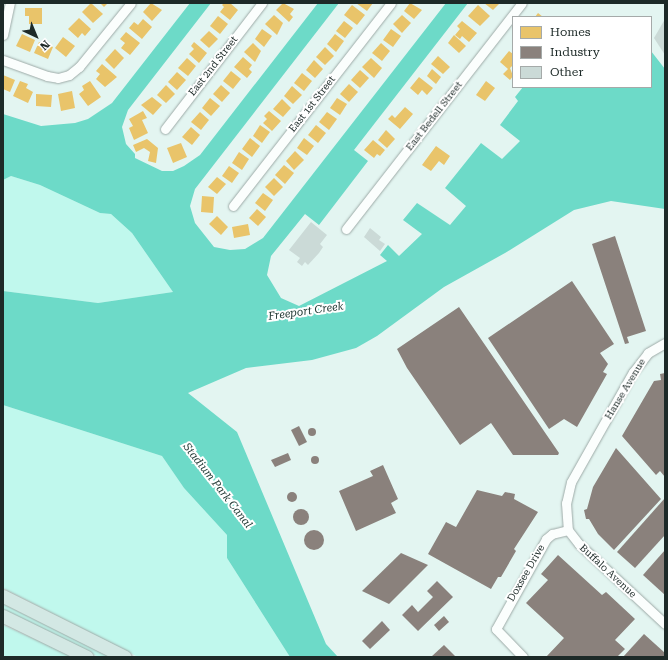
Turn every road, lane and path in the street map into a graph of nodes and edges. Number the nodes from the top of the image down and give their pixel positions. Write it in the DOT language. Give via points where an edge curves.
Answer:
graph roads {
  1 [pos="10,3"];
  2 [pos="131,3"];
  3 [pos="262,3"];
  4 [pos="391,3"];
  5 [pos="522,3"];
  6 [pos="3,35"];
  7 [pos="3,60"];
  8 [pos="164,128"];
  9 [pos="233,206"];
  10 [pos="346,229"];
  11 [pos="665,343"];
  12 [pos="568,530"];
  13 [pos="3,596"];
  14 [pos="3,616"];
  15 [pos="665,624"];
  16 [pos="87,657"];
  17 [pos="125,657"];
  18 [pos="523,657"];
  1 -- 6 [label="street"];
  2 -- 7 [label="street" via="80,67 69,75 58,78 47,76"];
  3 -- 8 [label="street, East 2nd Street"];
  4 -- 9 [label="street, East 1st Street"];
  5 -- 10 [label="street, East Bedell Street"];
  11 -- 12 [label="street, Hanse Avenue" via="642,359 571,482 566,503"];
  12 -- 15 [label="street, Buffalo Avenue" via="586,552"];
  12 -- 18 [label="street, Doxsee Drive" via="552,534 546,539 496,630"];
  13 -- 17 [label="highway"];
  14 -- 16 [label="highway"];
}
